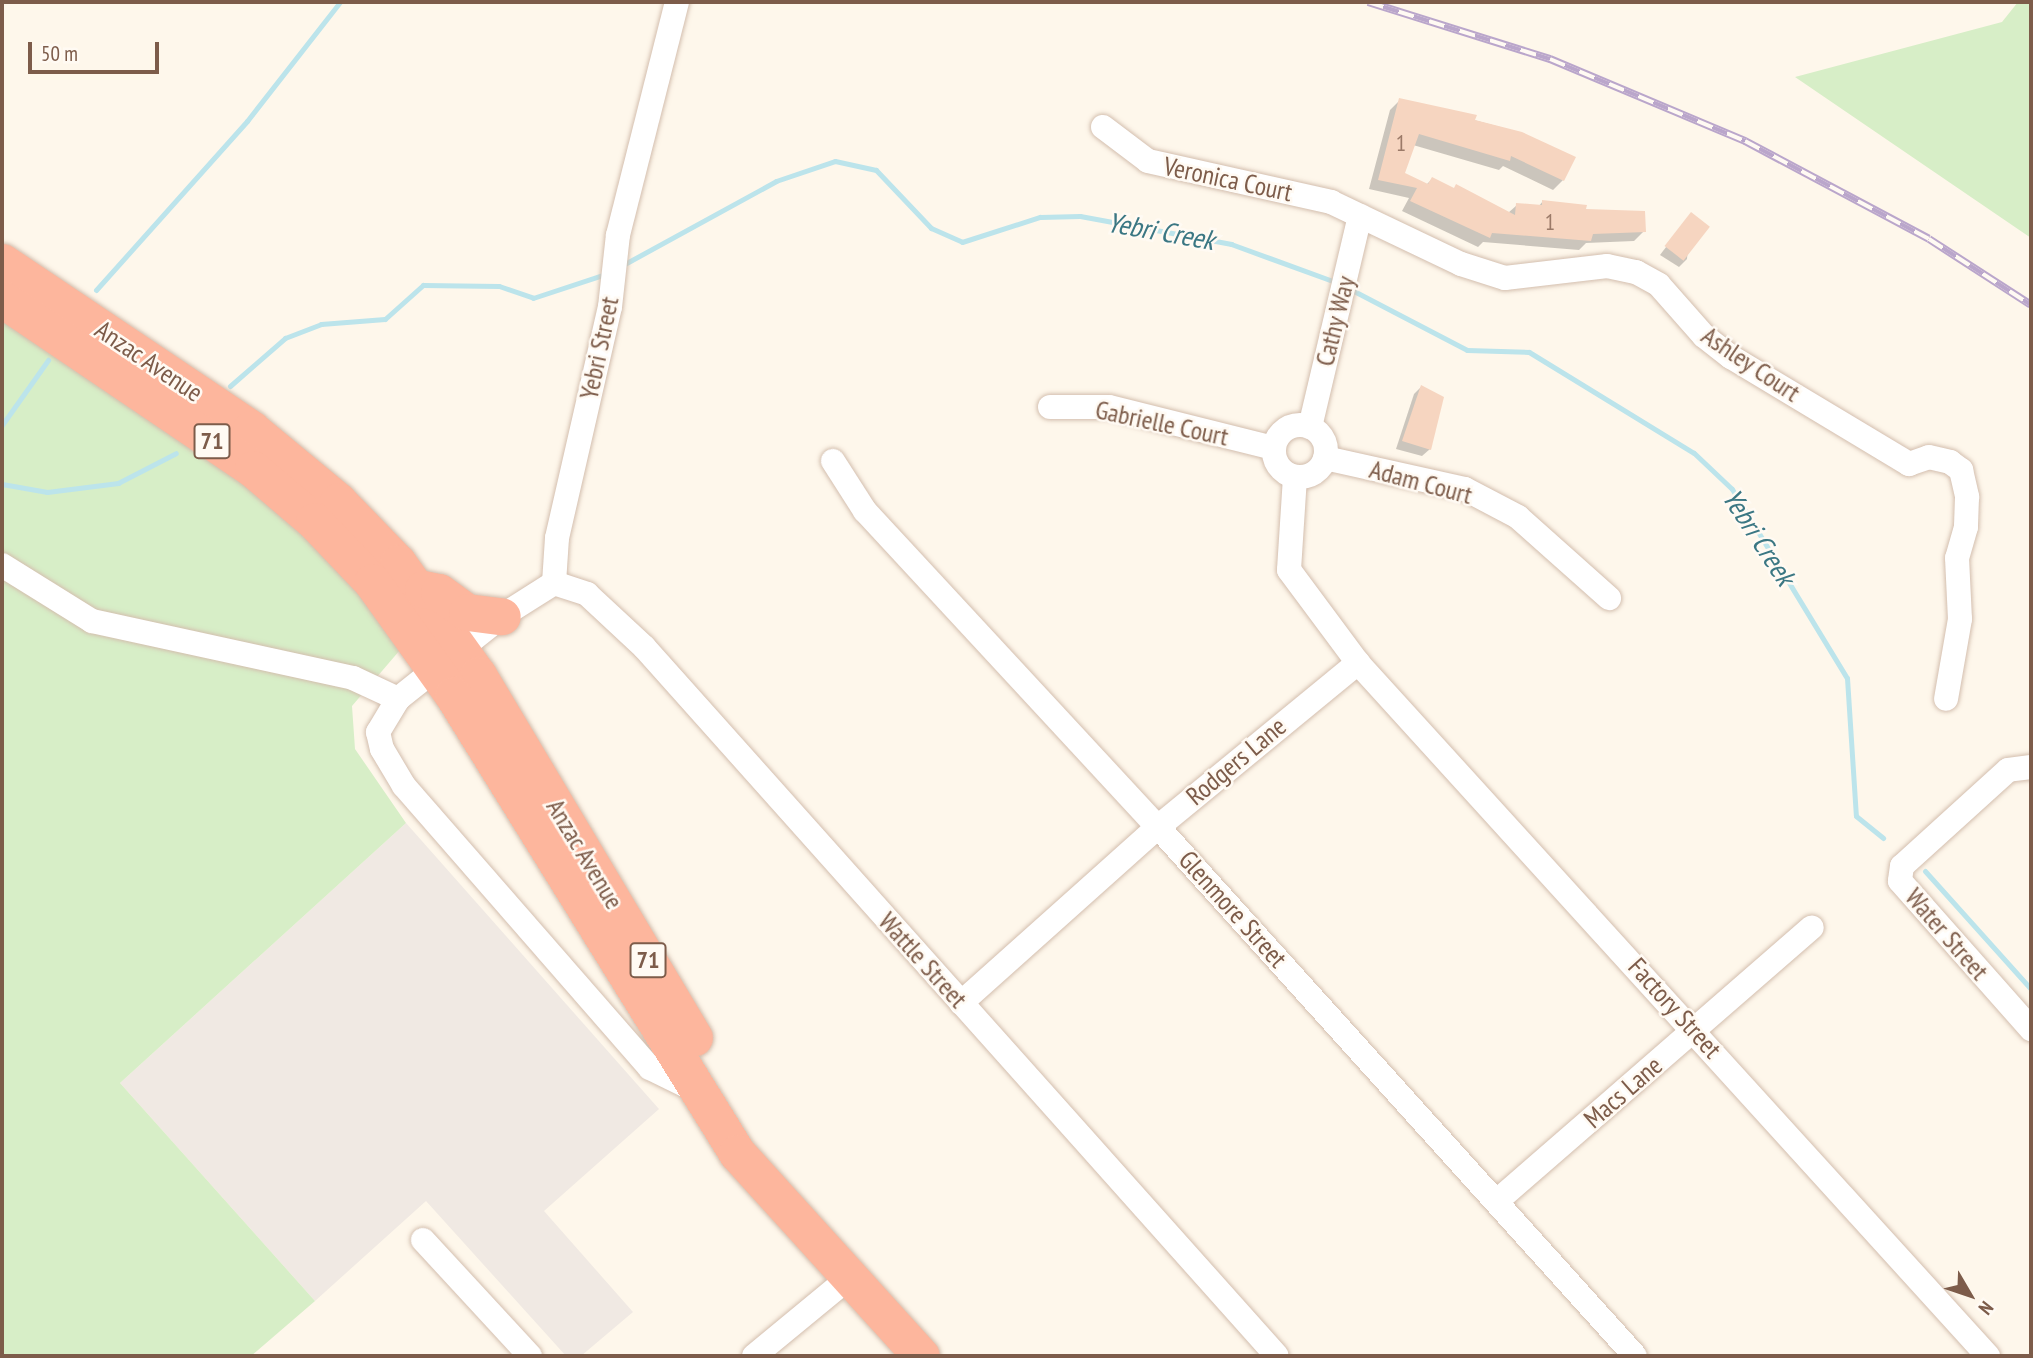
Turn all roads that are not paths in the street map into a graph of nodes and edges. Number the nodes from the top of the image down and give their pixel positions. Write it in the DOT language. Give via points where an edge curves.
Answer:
graph roads {
  1 [pos="677,2"];
  2 [pos="1103,127"];
  3 [pos="1360,216"];
  4 [pos="2,262"];
  5 [pos="2,299"];
  6 [pos="1050,407"];
  7 [pos="1310,427"];
  8 [pos="1274,448"];
  9 [pos="1325,458"];
  10 [pos="833,461"];
  11 [pos="1295,477"];
  12 [pos="2,565"];
  13 [pos="554,583"];
  14 [pos="418,589"];
  15 [pos="1609,598"];
  16 [pos="502,616"];
  17 [pos="448,659"];
  18 [pos="1357,663"];
  19 [pos="398,699"];
  20 [pos="1946,699"];
  21 [pos="2031,767"];
  22 [pos="1158,827"];
  23 [pos="1812,927"];
  24 [pos="961,1003"];
  25 [pos="2031,1029"];
  26 [pos="1695,1030"];
  27 [pos="699,1091"];
  28 [pos="1497,1201"];
  29 [pos="788,1205"];
  30 [pos="423,1240"];
  31 [pos="850,1277"];
  32 [pos="530,1356"];
  33 [pos="754,1356"];
  34 [pos="921,1356"];
  35 [pos="1277,1356"];
  36 [pos="1635,1356"];
  37 [pos="1988,1356"];
  1 -- 13 [label="street, Yebri Street" via="618,235 610,307 558,538"];
  2 -- 3 [label="street, Veronica Court" via="1148,162 1331,202"];
  3 -- 7 [label="street, Cathy Way"];
  3 -- 20 [label="street, Ashley Court" via="1461,264 1505,278 1607,266 1636,272 1659,285 1704,336 1731,357 1909,464 1928,457 1951,462 1961,470 1967,497 1966,527 1957,558 1960,619"];
  4 -- 14 [label="highway, Anzac Avenue / 71" via="299,466 366,528"];
  5 -- 17 [label="highway, Anzac Avenue / 71" via="285,495"];
  6 -- 8 [label="street, Gabrielle Court" via="1109,407"];
  7 -- 8 [label="street" via="1287,429"];
  7 -- 9 [label="street" via="1325,443"];
  8 -- 11 [label="street" via="1281,470"];
  9 -- 11 [label="street" via="1317,471"];
  9 -- 15 [label="street, Adam Court" via="1465,489 1518,517"];
  10 -- 22 [label="street, Glenmore Street" via="865,511"];
  11 -- 18 [label="street" via="1289,570"];
  12 -- 19 [label="street" via="92,621 353,678"];
  13 -- 16 [label="street"];
  13 -- 24 [label="street, Wattle Street" via="587,594 644,647"];
  14 -- 16 [label="highway" via="439,592 467,612"];
  14 -- 17 [label="highway, Anzac Avenue / 71"];
  16 -- 17 [label="street"];
  17 -- 19 [label="street"];
  17 -- 27 [label="highway, Anzac Avenue / 71"];
  17 -- 29 [label="highway, Anzac Avenue / 71" via="772,1166"];
  18 -- 22 [label="street, Rodgers Lane"];
  18 -- 26 [label="street, Factory Street"];
  19 -- 27 [label="street" via="378,732 391,768 570,965 650,1068"];
  21 -- 25 [label="street, Water Street" via="2008,770 1902,866 1900,881"];
  22 -- 24 [label="street, Rodgers Lane"];
  22 -- 28 [label="street, Glenmore Street"];
  23 -- 26 [label="street, Macs Lane"];
  24 -- 35 [label="street, Wattle Street"];
  26 -- 28 [label="street, Macs Lane"];
  26 -- 37 [label="street, Factory Street"];
  27 -- 29 [label="highway, Anzac Avenue / 71" via="755,1178"];
  28 -- 36 [label="street, Glenmore Street"];
  29 -- 31 [label="highway, Anzac Avenue / 71"];
  30 -- 32 [label="street"];
  31 -- 33 [label="street"];
  31 -- 34 [label="highway, Anzac Avenue / 71"];
}
